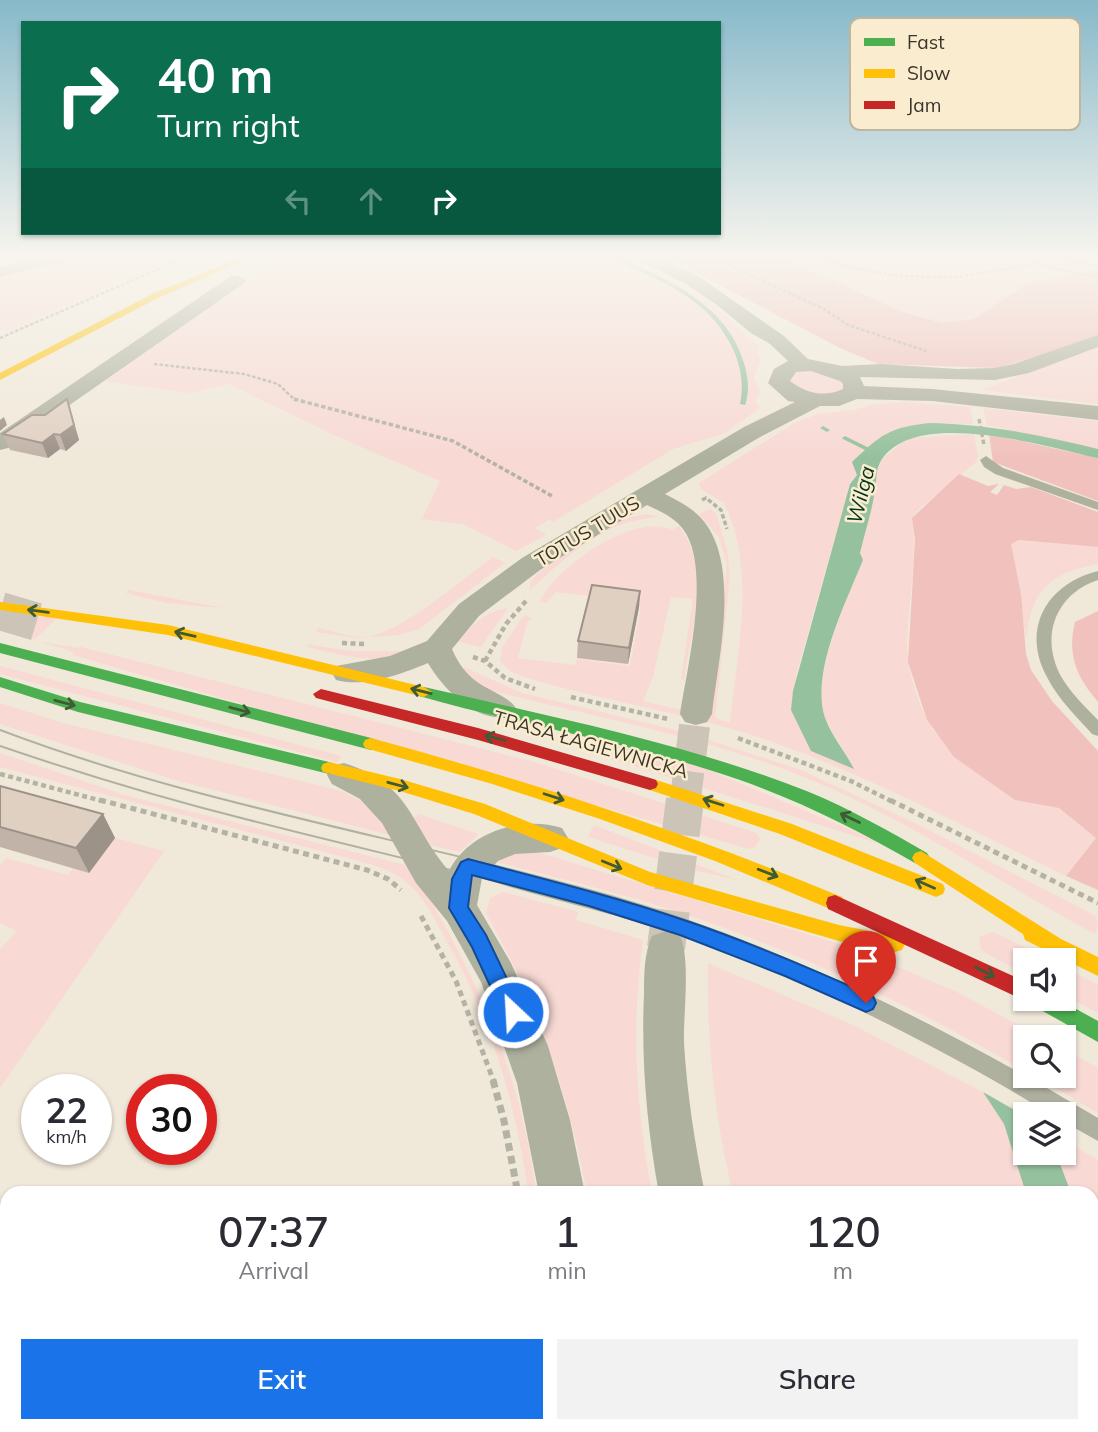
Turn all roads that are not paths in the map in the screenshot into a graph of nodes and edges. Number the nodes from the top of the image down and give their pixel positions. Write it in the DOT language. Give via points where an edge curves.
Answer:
graph roads {
  1 [pos="98,325"];
  2 [pos="172,325"];
  3 [pos="753,325"];
  4 [pos="1098,341"];
  5 [pos="792,374"];
  6 [pos="0,377"];
  7 [pos="850,382"];
  8 [pos="816,400"];
  9 [pos="1098,413"];
  10 [pos="752,432"];
  11 [pos="0,443"];
  12 [pos="986,460"];
  13 [pos="648,495"];
  14 [pos="1098,506"];
  15 [pos="1098,575"];
  16 [pos="0,606"];
  17 [pos="51,626"];
  18 [pos="91,636"];
  19 [pos="0,648"];
  20 [pos="451,652"];
  21 [pos="347,673"];
  22 [pos="0,682"];
  23 [pos="307,690"];
  24 [pos="511,713"];
  25 [pos="696,714"];
  26 [pos="1098,730"];
  27 [pos="332,768"];
  28 [pos="550,838"];
  29 [pos="468,867"];
  30 [pos="458,908"];
  31 [pos="1054,944"];
  32 [pos="666,948"];
  33 [pos="945,952"];
  34 [pos="1098,967"];
  35 [pos="1013,986"];
  36 [pos="1060,1011"];
  37 [pos="1098,1032"];
  38 [pos="1098,1129"];
  39 [pos="560,1186"];
  40 [pos="681,1186"];
  1 -- 6 [label="main road"];
  2 -- 11 [label="street"];
  3 -- 5 [label="street"];
  4 -- 7 [label="street" via="1016,371 877,369"];
  5 -- 7 [label="street" via="824,366"];
  5 -- 8 [label="street" via="796,396"];
  5 -- 10 [label="street, TOTUS TUUS"];
  7 -- 8 [label="street" via="839,399"];
  7 -- 9 [label="street"];
  8 -- 10 [label="street, TOTUS TUUS"];
  10 -- 13 [label="street, TOTUS TUUS"];
  12 -- 14 [label="lane" via="999,471"];
  13 -- 20 [label="street, TOTUS TUUS" via="508,580 457,622"];
  13 -- 25 [label="street" via="687,518 708,554 710,602"];
  15 -- 26 [label="lane" via="1074,583 1056,599 1044,640 1051,670"];
  21 -- 16 [label="main road, one-way" via="168,630"];
  17 -- 18 [label="main road"];
  19 -- 33 [label="main road, one-way" via="555,797 790,881"];
  20 -- 21 [label="street, TOTUS TUUS"];
  20 -- 24 [label="street" via="442,665 457,685"];
  24 -- 21 [label="main road, one-way"];
  22 -- 27 [label="main road, one-way" via="58,701"];
  31 -- 23 [label="main road, TRASA ŁAGIEWNICKA, one-way" via="875,862 732,808 516,743"];
  31 -- 24 [label="main road, one-way" via="917,853 794,792 682,754"];
  27 -- 28 [label="main road, one-way" via="454,801"];
  27 -- 30 [label="street" via="387,803 428,871"];
  28 -- 29 [label="street" via="502,842"];
  28 -- 33 [label="main road, one-way" via="677,888 839,933"];
  29 -- 30 [label="street" via="461,879"];
  29 -- 38 [label="lane" via="655,919 792,970 953,1046"];
  30 -- 39 [label="street" via="522,1034"];
  31 -- 34 [label="main road, TRASA ŁAGIEWNICKA"];
  32 -- 40 [label="street" via="664,1073"];
  33 -- 35 [label="main road, one-way"];
  36 -- 37 [label="main road"];
}
